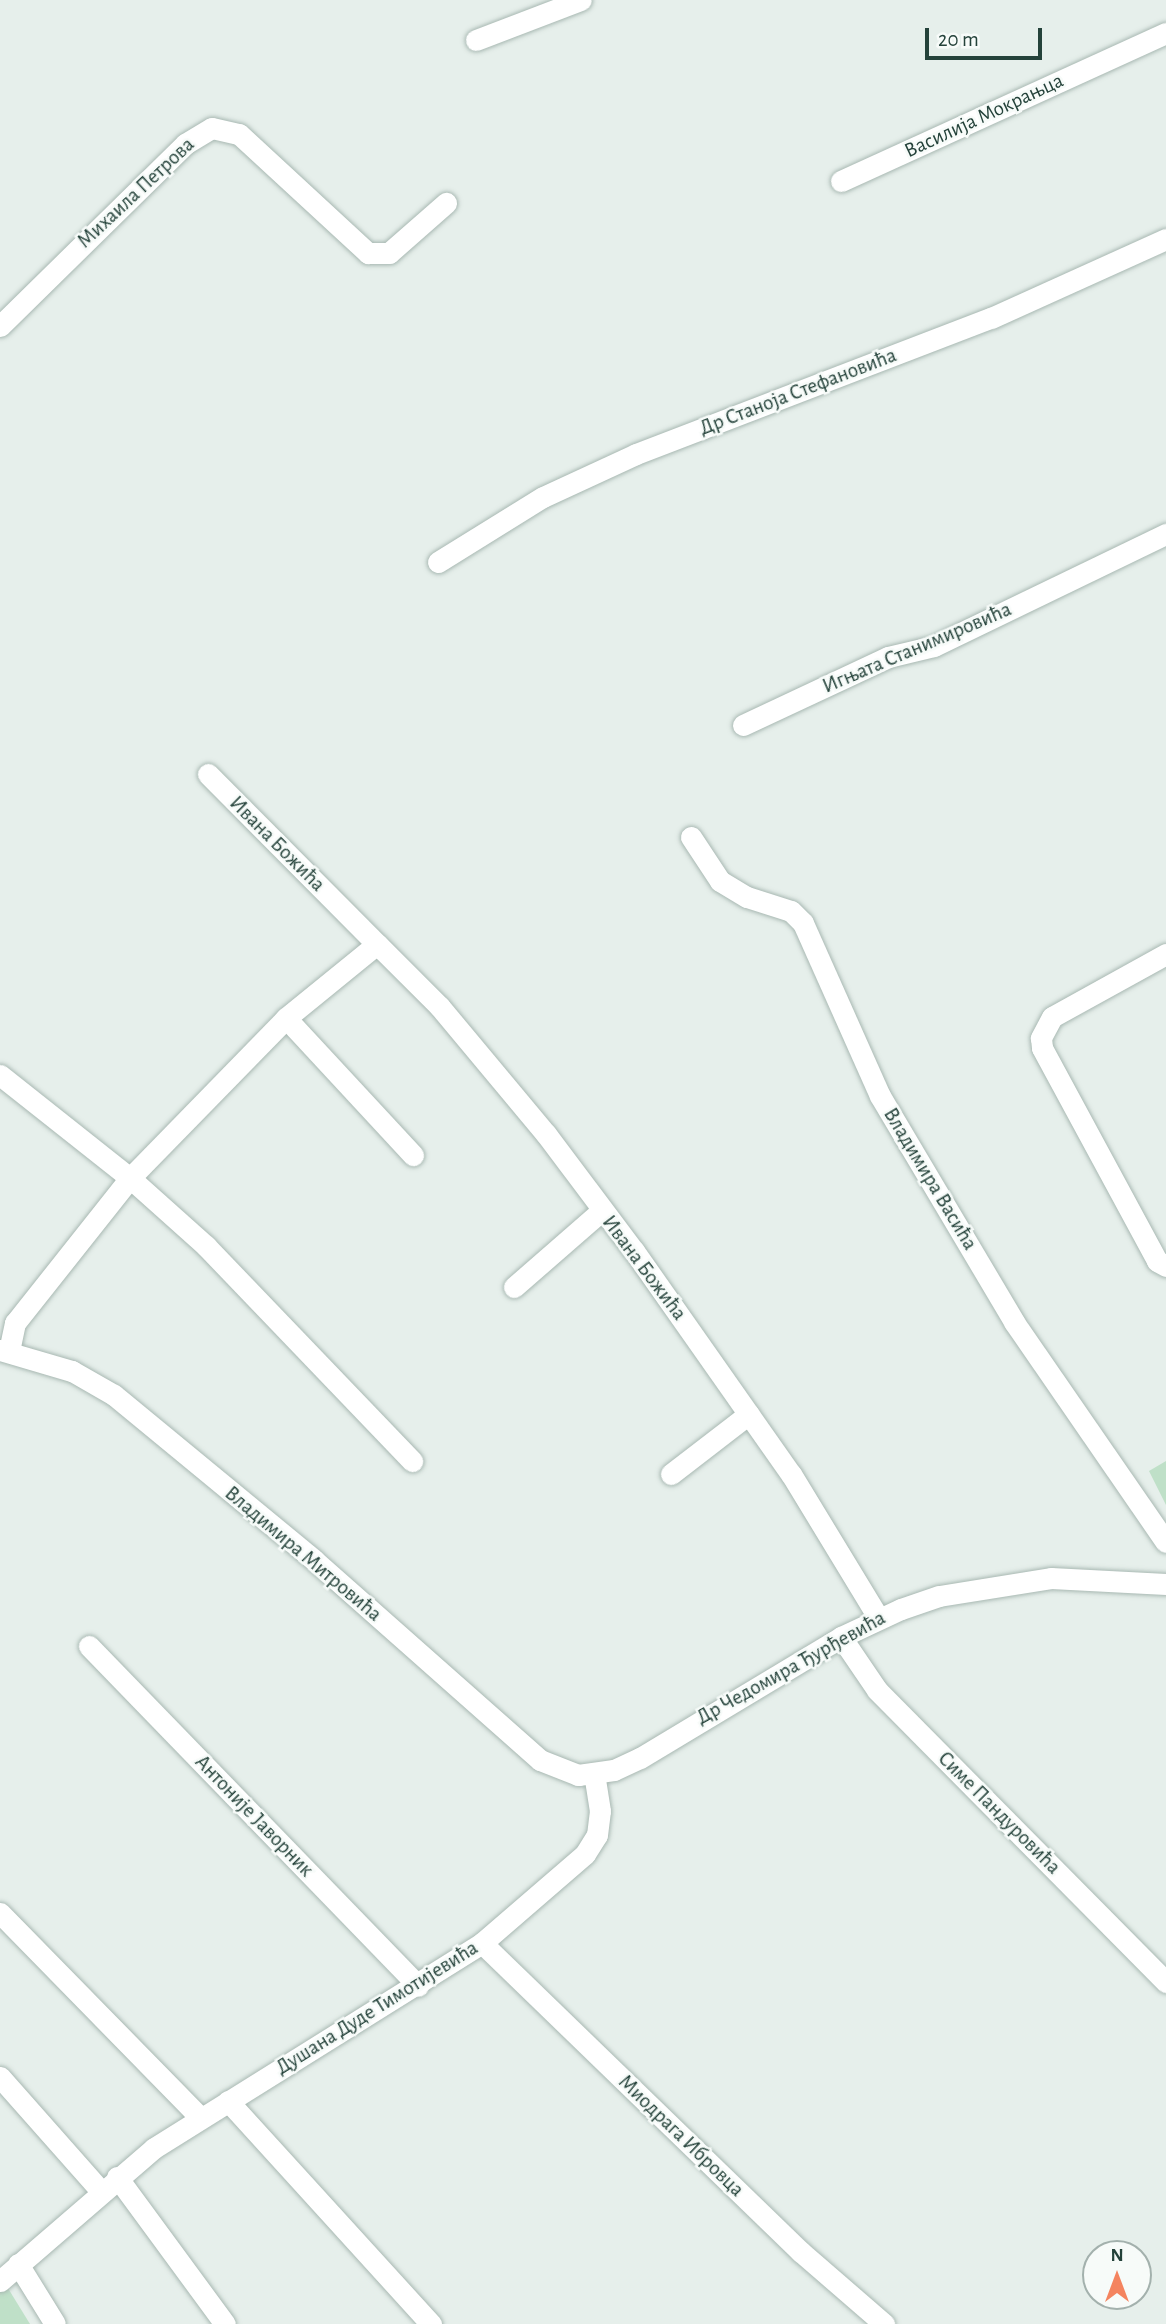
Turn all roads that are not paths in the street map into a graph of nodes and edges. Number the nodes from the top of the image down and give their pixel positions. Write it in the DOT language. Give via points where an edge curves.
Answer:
graph roads {
  1 [pos="581,0"];
  2 [pos="1166,33"];
  3 [pos="476,40"];
  4 [pos="841,181"];
  5 [pos="446,203"];
  6 [pos="1166,239"];
  7 [pos="0,326"];
  8 [pos="1166,534"];
  9 [pos="438,562"];
  10 [pos="743,725"];
  11 [pos="208,774"];
  12 [pos="691,837"];
  13 [pos="377,944"];
  14 [pos="1166,954"];
  15 [pos="286,1018"];
  16 [pos="0,1075"];
  17 [pos="413,1155"];
  18 [pos="130,1178"];
  19 [pos="601,1211"];
  20 [pos="1166,1266"];
  21 [pos="514,1287"];
  22 [pos="5,1351"];
  23 [pos="750,1414"];
  24 [pos="412,1461"];
  25 [pos="671,1474"];
  26 [pos="1166,1542"];
  27 [pos="1166,1584"];
  28 [pos="878,1617"];
  29 [pos="841,1637"];
  30 [pos="89,1646"];
  31 [pos="594,1775"];
  32 [pos="0,1913"];
  33 [pos="482,1943"];
  34 [pos="1166,1982"];
  35 [pos="418,1986"];
  36 [pos="0,2077"];
  37 [pos="228,2101"];
  38 [pos="201,2118"];
  39 [pos="109,2184"];
  40 [pos="18,2264"];
  41 [pos="0,2281"];
  42 [pos="55,2324"];
  43 [pos="225,2324"];
  44 [pos="431,2324"];
  45 [pos="884,2324"];
  1 -- 3 [label="street"];
  2 -- 4 [label="street, Василија Мокрањца"];
  5 -- 7 [label="street, Михаила Петрова" via="388,253 368,253 239,134 212,128 185,144"];
  6 -- 9 [label="street, Др Станоја Стефановића" via="978,323 636,454 544,498"];
  8 -- 10 [label="street, Игњата Станимировића" via="934,646 888,657"];
  11 -- 13 [label="street, Ивана Божића"];
  12 -- 26 [label="street, Владимира Васића" via="720,881 747,897 791,911 803,923 880,1096 1014,1322"];
  13 -- 15 [label="street"];
  13 -- 19 [label="street, Ивана Божића" via="440,1007 546,1134"];
  14 -- 20 [label="street" via="1052,1017 1043,1031 1042,1048 1157,1261"];
  15 -- 17 [label="street"];
  15 -- 18 [label="street"];
  16 -- 18 [label="street"];
  18 -- 22 [label="street" via="16,1323"];
  18 -- 24 [label="street" via="270,1310"];
  19 -- 21 [label="street"];
  19 -- 23 [label="street, Ивана Божића"];
  22 -- 31 [label="street, Владимира Митровића" via="72,1371 114,1395 314,1560 540,1760 564,1772"];
  23 -- 25 [label="street"];
  23 -- 28 [label="street, Ивана Божића" via="835,1542"];
  27 -- 28 [label="street, Др Чедомира Ђурђевића" via="1051,1578 939,1596"];
  28 -- 29 [label="street, Др Чедомира Ђурђевића"];
  29 -- 31 [label="street, Др Чедомира Ђурђевића" via="640,1758"];
  29 -- 34 [label="street, Симе Пандуровића" via="877,1690"];
  30 -- 35 [label="street, Антоније Јаворник"];
  31 -- 33 [label="street, Душана Дуде Тимотијевића" via="600,1811 597,1835 585,1854"];
  32 -- 38 [label="street"];
  33 -- 35 [label="street, Душана Дуде Тимотијевића"];
  33 -- 45 [label="street, Миодрага Ибровца" via="800,2252"];
  35 -- 37 [label="street, Душана Дуде Тимотијевића"];
  36 -- 39 [label="street"];
  37 -- 38 [label="street, Душана Дуде Тимотијевића"];
  37 -- 44 [label="street"];
  38 -- 39 [label="street, Душана Дуде Тимотијевића"];
  39 -- 40 [label="street, Душана Дуде Тимотијевића"];
  39 -- 43 [label="street"];
  40 -- 41 [label="street, Душана Дуде Тимотијевића"];
  40 -- 42 [label="street"];
}
